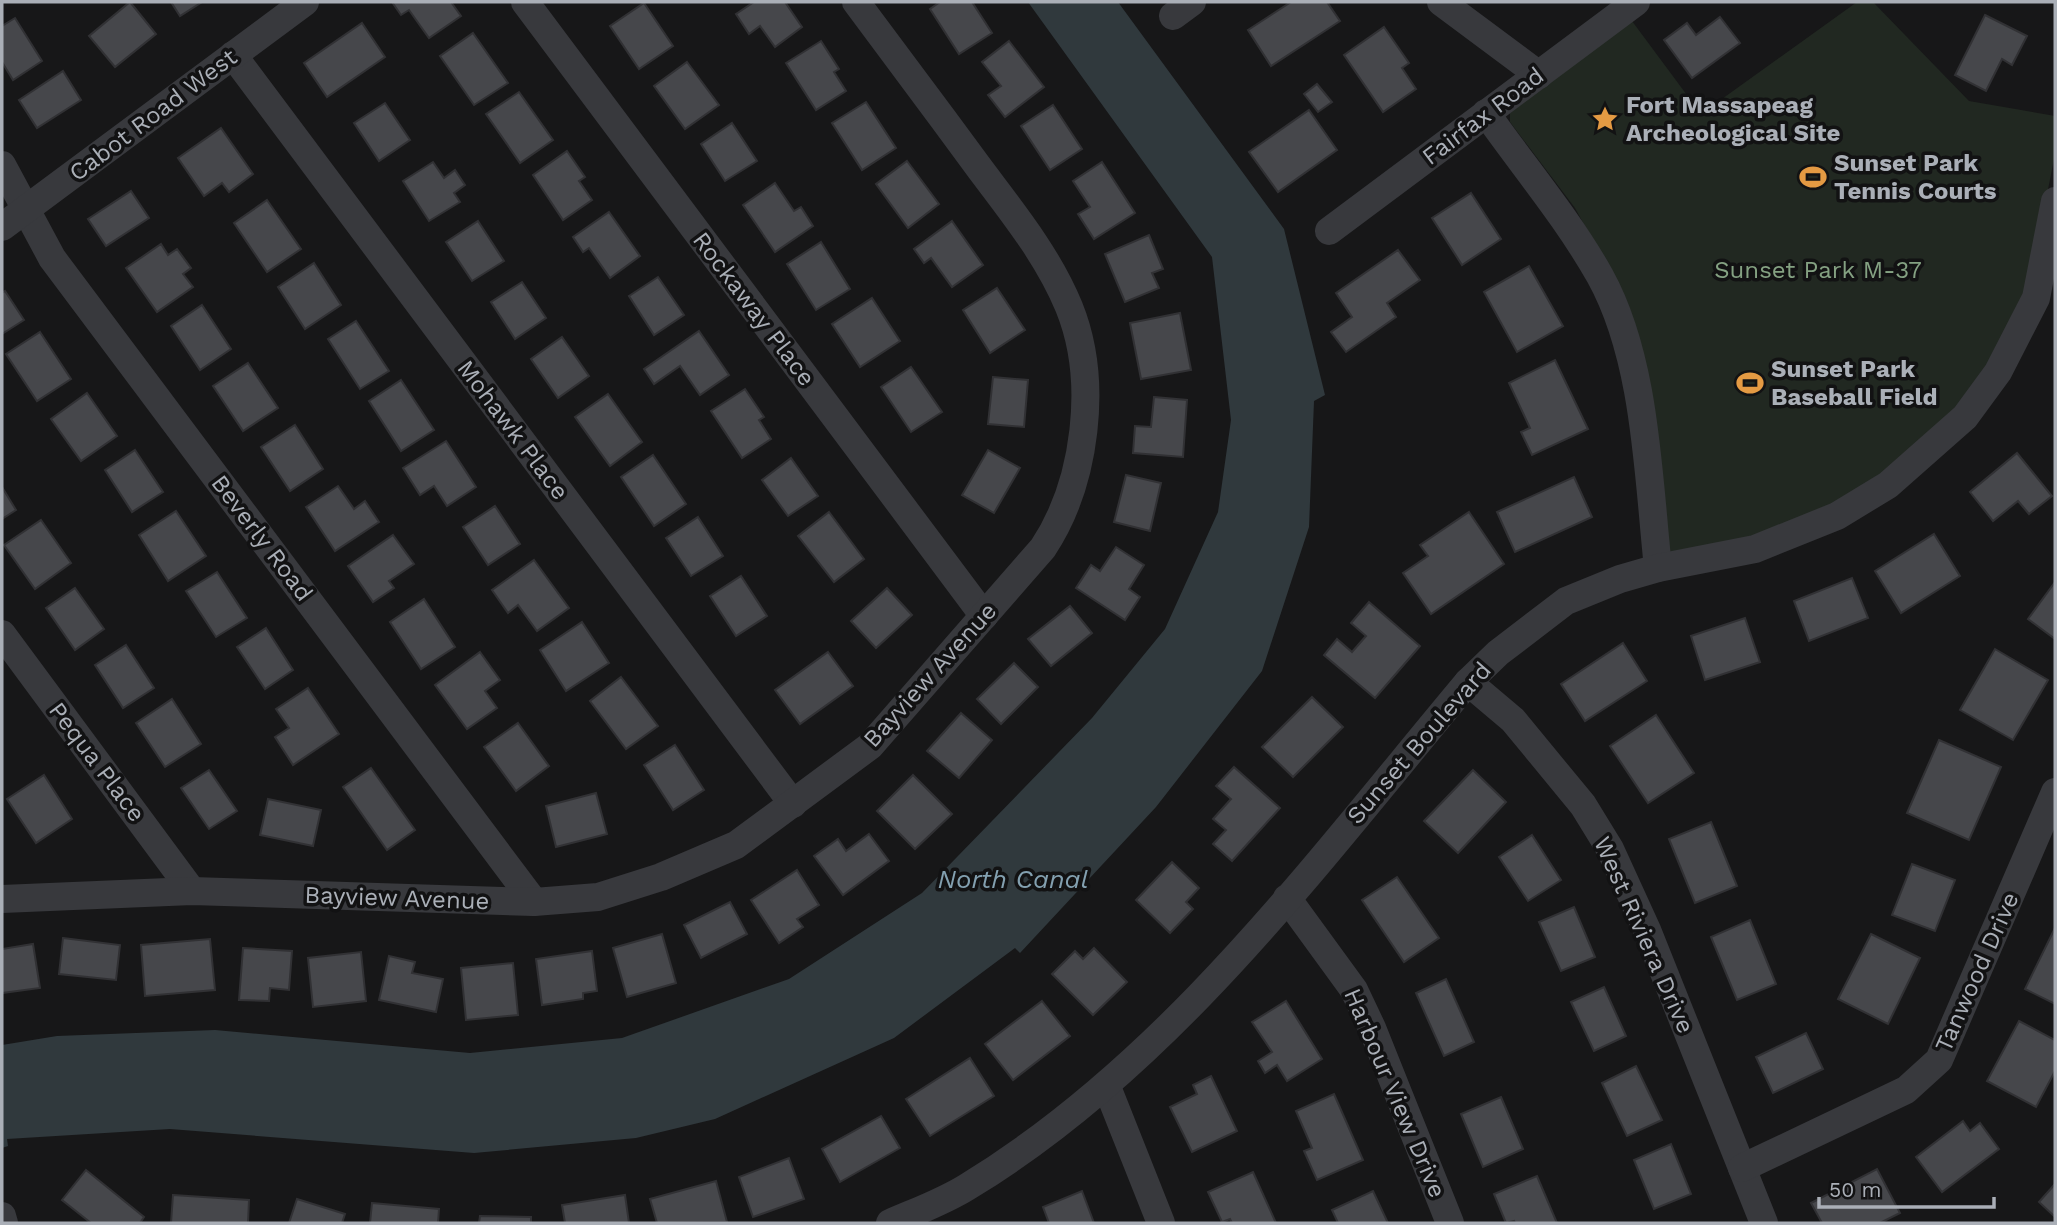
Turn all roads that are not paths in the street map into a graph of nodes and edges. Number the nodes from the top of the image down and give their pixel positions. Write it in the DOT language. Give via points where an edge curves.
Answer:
graph roads {
  1 [pos="304,2"];
  2 [pos="525,2"];
  3 [pos="856,2"];
  4 [pos="1441,2"];
  5 [pos="1636,2"];
  6 [pos="233,55"];
  7 [pos="1539,75"];
  8 [pos="1486,113"];
  9 [pos="2,165"];
  10 [pos="2055,201"];
  11 [pos="25,209"];
  12 [pos="2,228"];
  13 [pos="1329,231"];
  14 [pos="2045,299"];
  15 [pos="1658,568"];
  16 [pos="984,616"];
  17 [pos="2,634"];
  18 [pos="1468,682"];
  19 [pos="2055,792"];
  20 [pos="793,804"];
  21 [pos="192,891"];
  22 [pos="1287,898"];
  23 [pos="2,899"];
  24 [pos="534,902"];
  25 [pos="1107,1087"];
  26 [pos="1742,1168"];
  27 [pos="2,1216"];
  28 [pos="4,1223"];
  29 [pos="890,1223"];
  30 [pos="1161,1223"];
  31 [pos="1450,1223"];
  32 [pos="1764,1223"];
  1 -- 6 [label="street, Cabot Road West"];
  2 -- 16 [label="street, Rockaway Place"];
  3 -- 16 [label="street, Bayview Avenue" via="1042,252 1070,309 1082,357 1083,439 1072,488 1043,548"];
  4 -- 7 [label="street"];
  5 -- 7 [label="street, Fairfax Road"];
  6 -- 11 [label="street, Cabot Road West"];
  6 -- 20 [label="street, Mohawk Place"];
  7 -- 8 [label="street, Fairfax Road"];
  8 -- 13 [label="street, Fairfax Road"];
  8 -- 15 [label="street" via="1568,227 1600,277 1616,313 1638,384"];
  9 -- 11 [label="street, Beverly Road"];
  10 -- 14 [label="street, Sunset Boulevard"];
  11 -- 12 [label="street, Cabot Road West"];
  11 -- 24 [label="street, Beverly Road" via="60,269"];
  14 -- 15 [label="street, Sunset Boulevard" via="1965,417 1888,485 1837,516 1755,549"];
  15 -- 18 [label="street, Sunset Boulevard" via="1566,601"];
  16 -- 20 [label="street, Bayview Avenue" via="870,746"];
  17 -- 21 [label="street, Pequa Place"];
  18 -- 22 [label="street, Sunset Boulevard"];
  18 -- 26 [label="street, West Riviera Drive" via="1513,720 1583,805 1610,849"];
  19 -- 26 [label="street, Tanwood Drive" via="1939,1060 1906,1090"];
  20 -- 24 [label="street, Bayview Avenue" via="736,845 661,877 598,897"];
  21 -- 23 [label="street, Bayview Avenue"];
  21 -- 24 [label="street, Bayview Avenue"];
  22 -- 25 [label="street, Sunset Boulevard" via="1180,1018"];
  22 -- 31 [label="street, Harbour View Drive" via="1354,990"];
  25 -- 29 [label="street, Sunset Boulevard" via="1046,1135 964,1189"];
  25 -- 30 [label="street"];
  26 -- 32 [label="street, West Riviera Drive"];
  27 -- 28 [label="street"];
}
